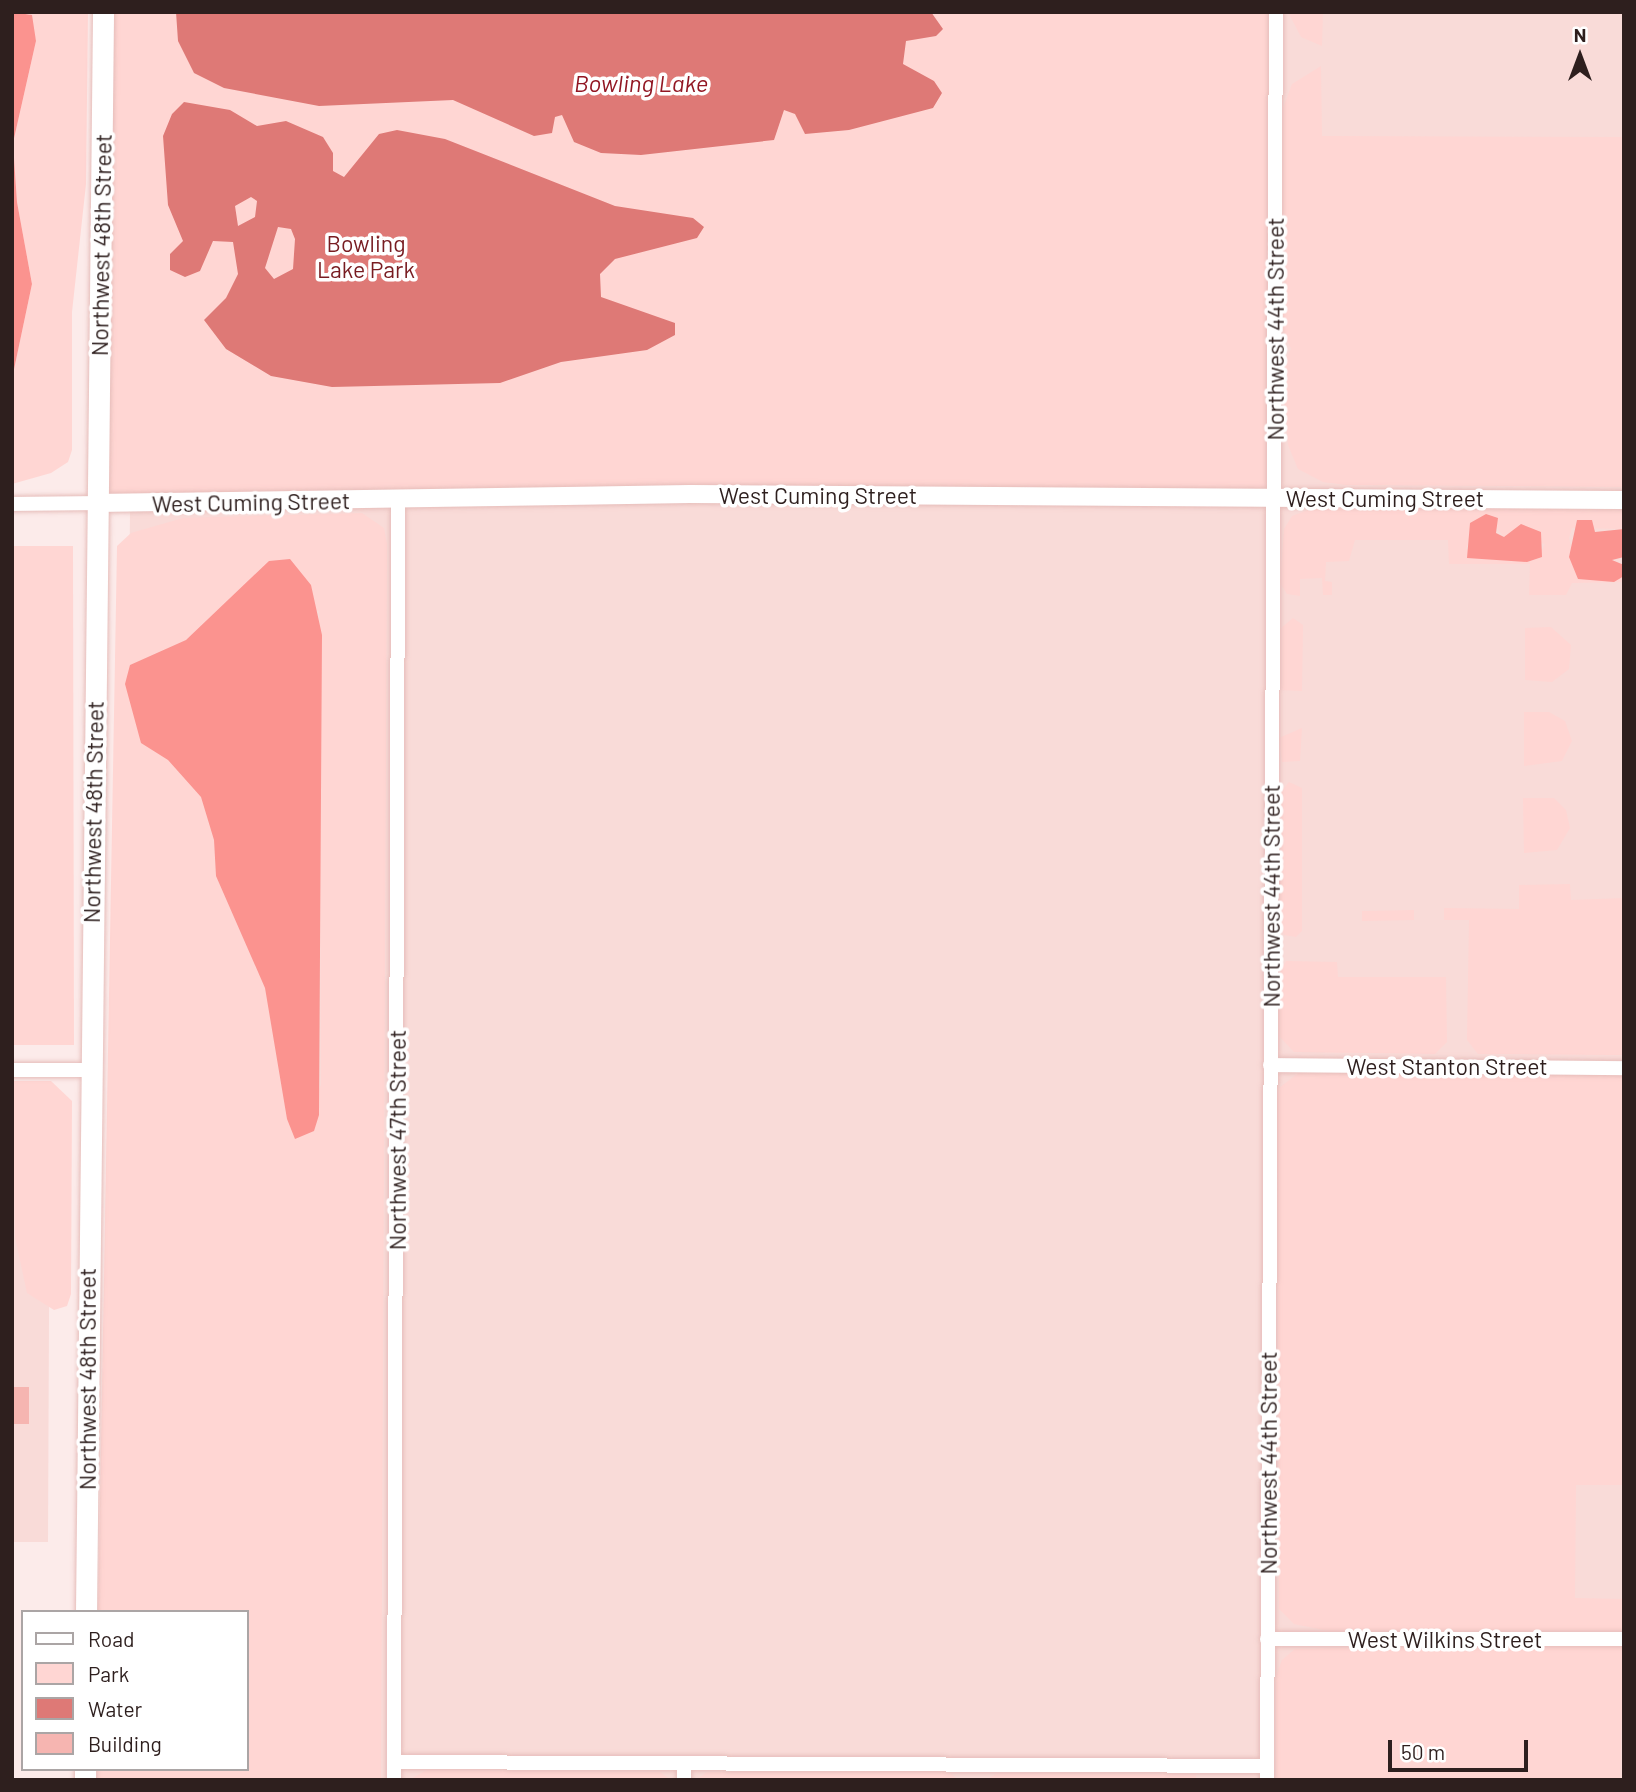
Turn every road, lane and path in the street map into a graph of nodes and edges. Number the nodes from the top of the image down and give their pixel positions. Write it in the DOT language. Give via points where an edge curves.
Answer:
graph roads {
  1 [pos="103,12"];
  2 [pos="1276,12"];
  3 [pos="1274,498"];
  4 [pos="398,500"];
  5 [pos="1624,500"];
  6 [pos="96,503"];
  7 [pos="12,504"];
  8 [pos="1269,1065"];
  9 [pos="1624,1068"];
  10 [pos="12,1070"];
  11 [pos="89,1070"];
  12 [pos="86,1610"];
  13 [pos="1267,1639"];
  14 [pos="1624,1639"];
  15 [pos="394,1762"];
  16 [pos="684,1763"];
  17 [pos="974,1765"];
  18 [pos="1267,1773"];
  19 [pos="394,1780"];
  20 [pos="684,1780"];
  21 [pos="974,1780"];
  1 -- 6 [label="main road, Northwest 48th Street"];
  2 -- 3 [label="street, Northwest 44th Street"];
  3 -- 4 [label="street, West Cuming Street" via="690,494"];
  3 -- 5 [label="street, West Cuming Street"];
  3 -- 8 [label="street, Northwest 44th Street"];
  4 -- 6 [label="street, West Cuming Street"];
  4 -- 15 [label="street, Northwest 47th Street"];
  6 -- 7 [label="street, West Cuming Street"];
  6 -- 11 [label="main road, Northwest 48th Street"];
  8 -- 9 [label="street, West Stanton Street"];
  8 -- 13 [label="street, Northwest 44th Street"];
  10 -- 11 [label="street"];
  11 -- 12 [label="main road, Northwest 48th Street"];
  13 -- 14 [label="street, West Wilkins Street"];
  13 -- 18 [label="street, Northwest 44th Street"];
  15 -- 16 [label="street"];
  15 -- 19 [label="street, Northwest 47th Street"];
  16 -- 17 [label="street"];
  16 -- 20 [label="street"];
  17 -- 18 [label="street"];
  17 -- 21 [label="street"];
}
